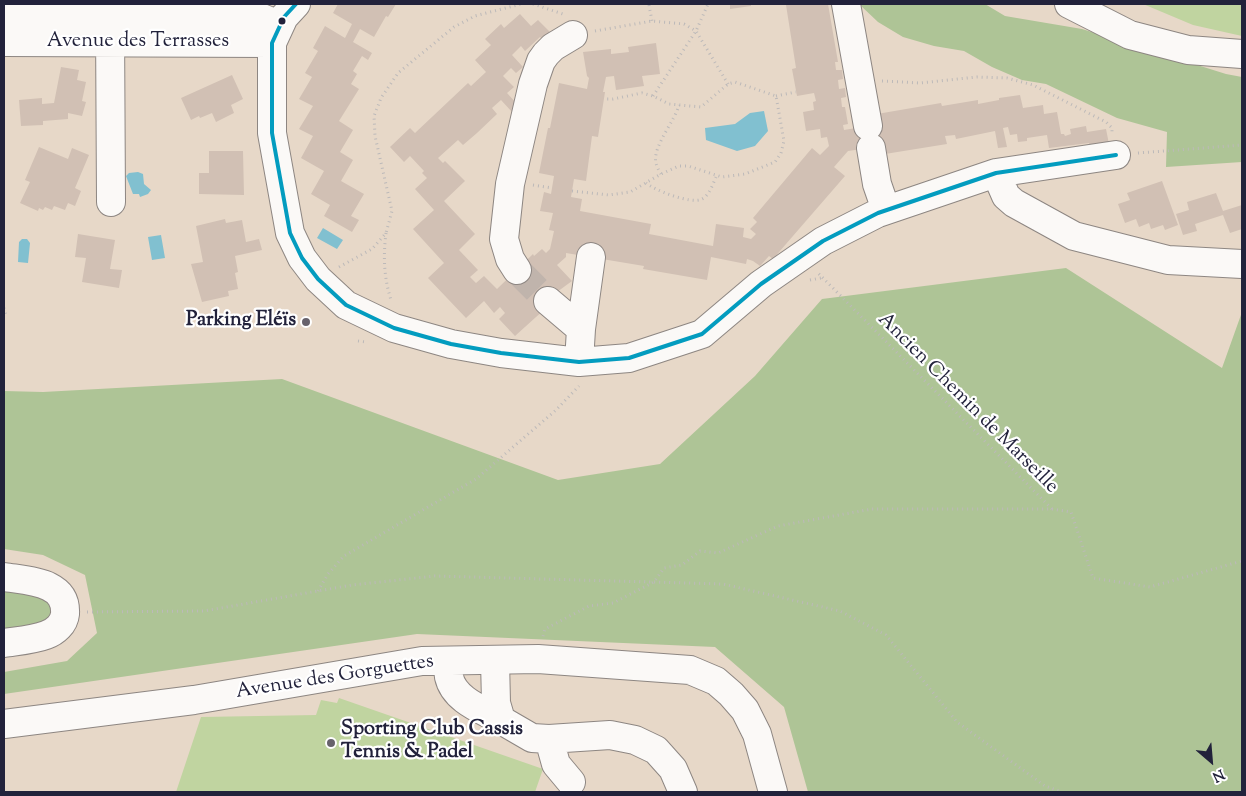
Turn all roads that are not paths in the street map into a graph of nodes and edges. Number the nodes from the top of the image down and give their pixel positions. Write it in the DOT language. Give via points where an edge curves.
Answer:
graph roads {
  1 [pos="846,4"];
  2 [pos="1069,4"];
  3 [pos="4,16"];
  4 [pos="142,21"];
  5 [pos="282,24"];
  6 [pos="109,30"];
  7 [pos="573,35"];
  8 [pos="4,42"];
  9 [pos="1242,54"];
  10 [pos="1116,155"];
  11 [pos="996,173"];
  12 [pos="111,202"];
  13 [pos="886,210"];
  14 [pos="591,257"];
  15 [pos="1242,264"];
  16 [pos="517,270"];
  17 [pos="548,301"];
  18 [pos="581,329"];
  19 [pos="579,362"];
  20 [pos="4,577"];
  21 [pos="4,643"];
  22 [pos="495,660"];
  23 [pos="449,661"];
  24 [pos="501,720"];
  25 [pos="4,724"];
  26 [pos="549,739"];
  27 [pos="571,782"];
  28 [pos="683,792"];
  29 [pos="773,792"];
  1 -- 13 [label="street" via="877,184"];
  2 -- 9 [label="street" via="1130,35 1188,50"];
  3 -- 6 [label="street"];
  4 -- 5 [label="street, Avenue des Terrasses"];
  4 -- 6 [label="street, Avenue des Terrasses"];
  5 -- 19 [label="street" via="272,133 290,233 302,258 318,279 346,305 394,328 451,344"];
  6 -- 8 [label="street, Avenue des Terrasses"];
  6 -- 12 [label="street"];
  7 -- 16 [label="street" via="546,54 533,84 510,184 504,238"];
  10 -- 11 [label="street"];
  11 -- 13 [label="street"];
  11 -- 15 [label="street" via="1006,196 1014,203 1074,236 1168,260"];
  13 -- 19 [label="street" via="823,241 761,284 702,334 629,358"];
  14 -- 18 [label="street"];
  17 -- 18 [label="street"];
  18 -- 19 [label="street"];
  20 -- 21 [label="street" via="51,586 66,604 65,618 59,627 46,635"];
  22 -- 23 [label="street, Avenue des Gorguettes"];
  22 -- 24 [label="street" via="496,703"];
  22 -- 29 [label="street, Avenue des Gorguettes" via="538,659 690,670 716,680 745,710 757,734"];
  23 -- 24 [label="street" via="449,677 461,697"];
  23 -- 25 [label="street, Avenue des Gorguettes" via="422,661 194,700"];
  24 -- 26 [label="street" via="532,738"];
  26 -- 27 [label="street" via="556,764"];
  26 -- 28 [label="street" via="610,734 635,740 656,750 673,769"];
}
